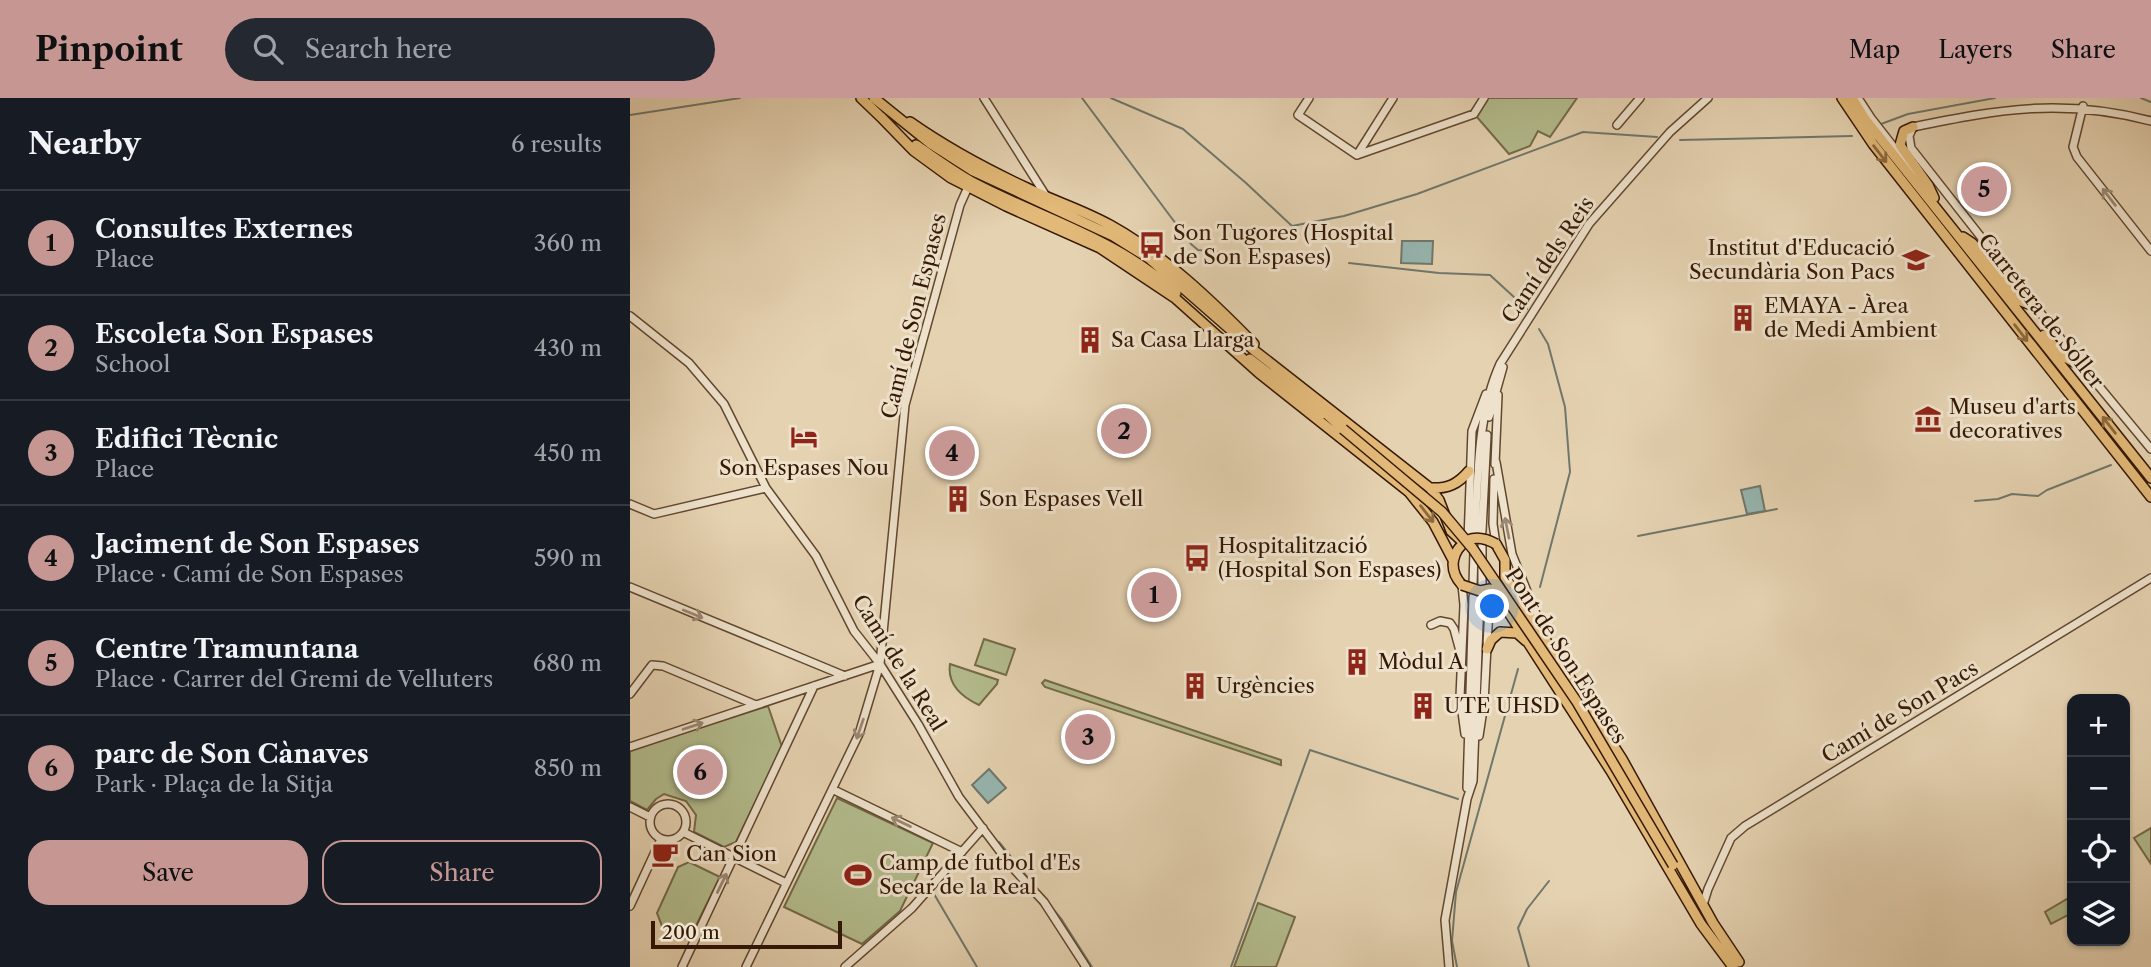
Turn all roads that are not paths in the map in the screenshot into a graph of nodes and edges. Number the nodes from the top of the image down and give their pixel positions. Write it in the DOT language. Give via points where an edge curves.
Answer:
graph roads {
  1 [pos="862,98"];
  2 [pos="875,98"];
  3 [pos="984,98"];
  4 [pos="1309,98"];
  5 [pos="1393,98"];
  6 [pos="1483,98"];
  7 [pos="1640,98"];
  8 [pos="1708,98"];
  9 [pos="1842,98"];
  10 [pos="1852,98"];
  11 [pos="1858,98"];
  12 [pos="2083,106"];
  13 [pos="881,117"];
  14 [pos="2151,121"];
  15 [pos="1617,125"];
  16 [pos="1913,127"];
  17 [pos="1357,156"];
  18 [pos="968,187"];
  19 [pos="1046,196"];
  20 [pos="1940,212"];
  21 [pos="1958,235"];
  22 [pos="2151,251"];
  23 [pos="2036,307"];
  24 [pos="2017,309"];
  25 [pos="630,316"];
  26 [pos="1507,353"];
  27 [pos="1253,355"];
  28 [pos="2083,367"];
  29 [pos="1280,370"];
  30 [pos="1499,377"];
  31 [pos="1489,387"];
  32 [pos="1321,421"];
  33 [pos="2151,449"];
  34 [pos="1496,462"];
  35 [pos="1469,471"];
  36 [pos="2151,478"];
  37 [pos="766,488"];
  38 [pos="1430,488"];
  39 [pos="2151,497"];
  40 [pos="630,504"];
  41 [pos="1472,543"];
  42 [pos="1496,544"];
  43 [pos="1453,560"];
  44 [pos="1504,572"];
  45 [pos="2151,578"];
  46 [pos="1462,585"];
  47 [pos="1484,586"];
  48 [pos="630,587"];
  49 [pos="1476,597"];
  50 [pos="1431,625"];
  51 [pos="1545,638"];
  52 [pos="1487,649"];
  53 [pos="1462,662"];
  54 [pos="880,664"];
  55 [pos="1545,664"];
  56 [pos="845,676"];
  57 [pos="814,686"];
  58 [pos="630,694"];
  59 [pos="756,705"];
  60 [pos="630,747"];
  61 [pos="1471,748"];
  62 [pos="834,790"];
  63 [pos="630,807"];
  64 [pos="650,817"];
  65 [pos="984,828"];
  66 [pos="683,832"];
  67 [pos="662,839"];
  68 [pos="962,852"];
  69 [pos="734,857"];
  70 [pos="1674,864"];
  71 [pos="786,883"];
  72 [pos="630,906"];
  73 [pos="1703,906"];
  74 [pos="1713,940"];
  75 [pos="1738,965"];
  76 [pos="682,967"];
  77 [pos="746,967"];
  78 [pos="845,967"];
  79 [pos="1086,967"];
  80 [pos="1449,967"];
  1 -- 13 [label="main road"];
  2 -- 19 [label="main road" via="975,163"];
  2 -- 27 [label="main road" via="921,137 973,171 1112,236 1150,259"];
  3 -- 19 [label="street"];
  4 -- 17 [label="street" via="1298,115"];
  5 -- 17 [label="street"];
  6 -- 17 [label="street" via="1474,114"];
  7 -- 15 [label="street"];
  8 -- 26 [label="street, Camí dels Reis" via="1670,132 1589,224"];
  9 -- 39 [label="main road, Carretera de Sóller, one-way" via="1872,144"];
  10 -- 20 [label="main road, Carretera de Sóller"];
  11 -- 20 [label="street"];
  12 -- 14 [label="street"];
  12 -- 16 [label="street" via="2018,105"];
  22 -- 12 [label="street, one-way" via="2077,157 2073,147"];
  13 -- 18 [label="main road" via="914,151"];
  13 -- 27 [label="main road" via="974,183 1110,245 1167,284"];
  16 -- 20 [label="main road" via="1904,131 1900,145 1928,185"];
  16 -- 23 [label="street" via="1911,148"];
  18 -- 32 [label="main road" via="1100,248 1151,281"];
  18 -- 54 [label="street, Camí de Son Espases" via="905,405"];
  19 -- 29 [label="main road" via="1112,225 1178,272"];
  20 -- 21 [label="main road, Carretera de Sóller"];
  21 -- 23 [label="main road" via="1972,243 2021,301"];
  21 -- 24 [label="main road, Carretera de Sóller"];
  23 -- 28 [label="street"];
  24 -- 28 [label="main road" via="2063,356"];
  36 -- 24 [label="main road, Carretera de Sóller, one-way"];
  25 -- 37 [label="street, Camí de la Real" via="689,363 724,404"];
  26 -- 30 [label="street, Camí dels Reis"];
  26 -- 31 [label="street, Camí dels Reis"];
  27 -- 29 [label="main road"];
  27 -- 32 [label="main road"];
  27 -- 70 [label="main road, Pont de Son Espases, bridge" via="1442,512 1473,549 1577,702"];
  28 -- 33 [label="street"];
  29 -- 38 [label="main road"];
  30 -- 31 [label="street, Camí dels Reis" via="1489,416 1479,531 1479,463"];
  30 -- 34 [label="street"];
  31 -- 35 [label="street" via="1472,431"];
  32 -- 43 [label="main road, one-way" via="1409,492 1433,522"];
  34 -- 42 [label="street"];
  51 -- 34 [label="street, one-way" via="1512,554"];
  35 -- 38 [label="main road" via="1450,487"];
  35 -- 41 [label="street"];
  37 -- 40 [label="street" via="654,514"];
  37 -- 54 [label="street, Camí de la Real" via="816,556 854,631"];
  38 -- 41 [label="main road" via="1451,531"];
  41 -- 42 [label="main road, bridge" via="1479,538"];
  41 -- 43 [label="main road" via="1455,553"];
  41 -- 47 [label="street"];
  42 -- 44 [label="main road" via="1505,560"];
  43 -- 46 [label="main road" via="1454,575"];
  44 -- 47 [label="main road"];
  44 -- 51 [label="main road"];
  45 -- 73 [label="street, Camí de Son Pacs" via="1745,826 1731,838"];
  46 -- 47 [label="main road, bridge" via="1480,591"];
  46 -- 53 [label="street"];
  47 -- 52 [label="street"];
  47 -- 55 [label="main road"];
  48 -- 56 [label="street, one-way"];
  49 -- 61 [label="street"];
  50 -- 53 [label="street" via="1450,623"];
  51 -- 73 [label="main road" via="1622,759"];
  52 -- 55 [label="main road" via="1500,632 1517,633"];
  52 -- 61 [label="street" via="1484,703"];
  53 -- 61 [label="street" via="1461,697"];
  54 -- 56 [label="street"];
  54 -- 62 [label="street, Camí de Son Espases, one-way" via="859,734"];
  54 -- 65 [label="street, Camí de la Real" via="959,797"];
  55 -- 74 [label="main road"];
  56 -- 57 [label="street"];
  57 -- 59 [label="street"];
  57 -- 69 [label="street"];
  58 -- 59 [label="street" via="652,665"];
  60 -- 59 [label="street, one-way"];
  61 -- 80 [label="street" via="1473,781 1445,920"];
  68 -- 62 [label="street, one-way"];
  62 -- 71 [label="street, Camí de Son Espases"];
  63 -- 64 [label="street"];
  64 -- 66 [label="street" via="663,804 675,805 686,820"];
  64 -- 67 [label="street" via="653,832"];
  65 -- 68 [label="street"];
  65 -- 79 [label="street, Camí de la Real" via="1044,902"];
  66 -- 67 [label="street"];
  66 -- 69 [label="street"];
  67 -- 72 [label="street"];
  68 -- 78 [label="street" via="912,908"];
  69 -- 71 [label="street"];
  76 -- 69 [label="street, one-way"];
  70 -- 74 [label="main road"];
  70 -- 75 [label="main road"];
  71 -- 77 [label="street, Camí de Son Espases"];
  73 -- 75 [label="main road"];
  74 -- 75 [label="main road"];
}
